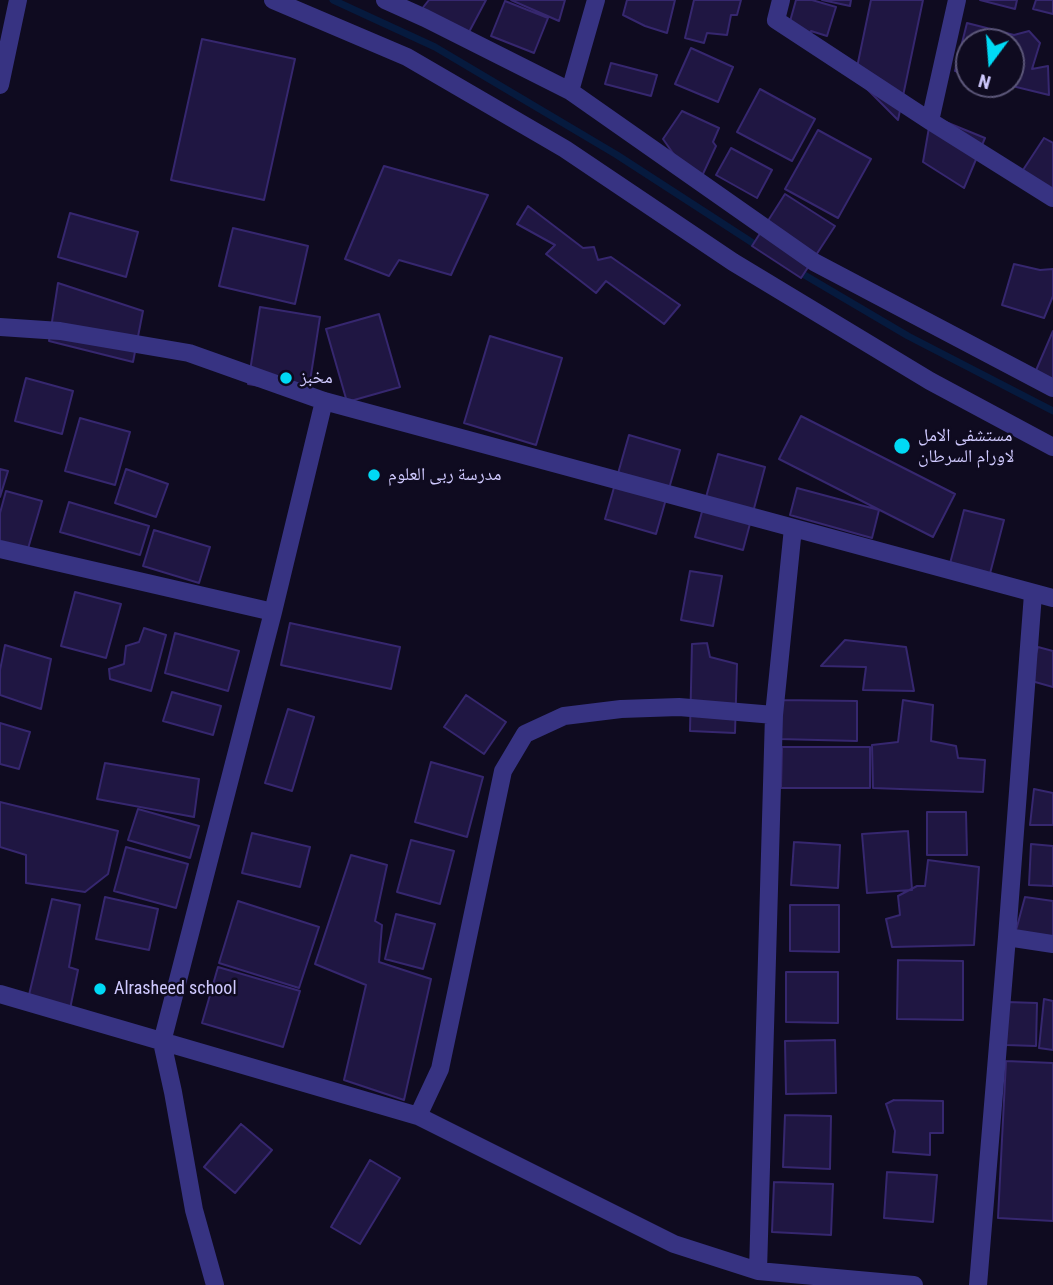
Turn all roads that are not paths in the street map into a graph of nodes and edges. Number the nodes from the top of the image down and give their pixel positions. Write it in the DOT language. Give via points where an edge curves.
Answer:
graph roads {
  1 [pos="19,0"];
  2 [pos="273,0"];
  3 [pos="385,0"];
  4 [pos="596,0"];
  5 [pos="781,0"];
  6 [pos="957,0"];
  7 [pos="0,85"];
  8 [pos="570,91"];
  9 [pos="930,121"];
  10 [pos="1053,198"];
  11 [pos="0,327"];
  12 [pos="1053,388"];
  13 [pos="324,401"];
  14 [pos="1053,447"];
  15 [pos="793,528"];
  16 [pos="0,549"];
  17 [pos="1033,594"];
  18 [pos="1053,598"];
  19 [pos="273,612"];
  20 [pos="774,715"];
  21 [pos="1007,937"];
  22 [pos="1053,944"];
  23 [pos="0,994"];
  24 [pos="162,1042"];
  25 [pos="418,1116"];
  26 [pos="758,1271"];
  27 [pos="215,1285"];
  28 [pos="914,1285"];
  29 [pos="978,1285"];
  1 -- 7 [label="street"];
  2 -- 14 [label="street" via="407,57 565,149 733,262 930,381"];
  3 -- 8 [label="street"];
  4 -- 8 [label="street"];
  5 -- 9 [label="street" via="776,20"];
  6 -- 9 [label="street"];
  8 -- 12 [label="street" via="814,262"];
  9 -- 10 [label="street"];
  11 -- 13 [label="street" via="60,331 189,353"];
  13 -- 15 [label="street"];
  13 -- 19 [label="street"];
  15 -- 17 [label="street"];
  15 -- 20 [label="street"];
  16 -- 19 [label="street"];
  17 -- 18 [label="street"];
  17 -- 21 [label="street"];
  19 -- 24 [label="street"];
  20 -- 25 [label="street" via="679,707 621,709 564,716 525,734 503,771 440,1069"];
  20 -- 26 [label="street"];
  21 -- 22 [label="street"];
  21 -- 29 [label="street"];
  23 -- 24 [label="street"];
  24 -- 25 [label="street"];
  24 -- 27 [label="street" via="194,1210"];
  25 -- 26 [label="street" via="674,1244"];
  26 -- 28 [label="street"];
}
